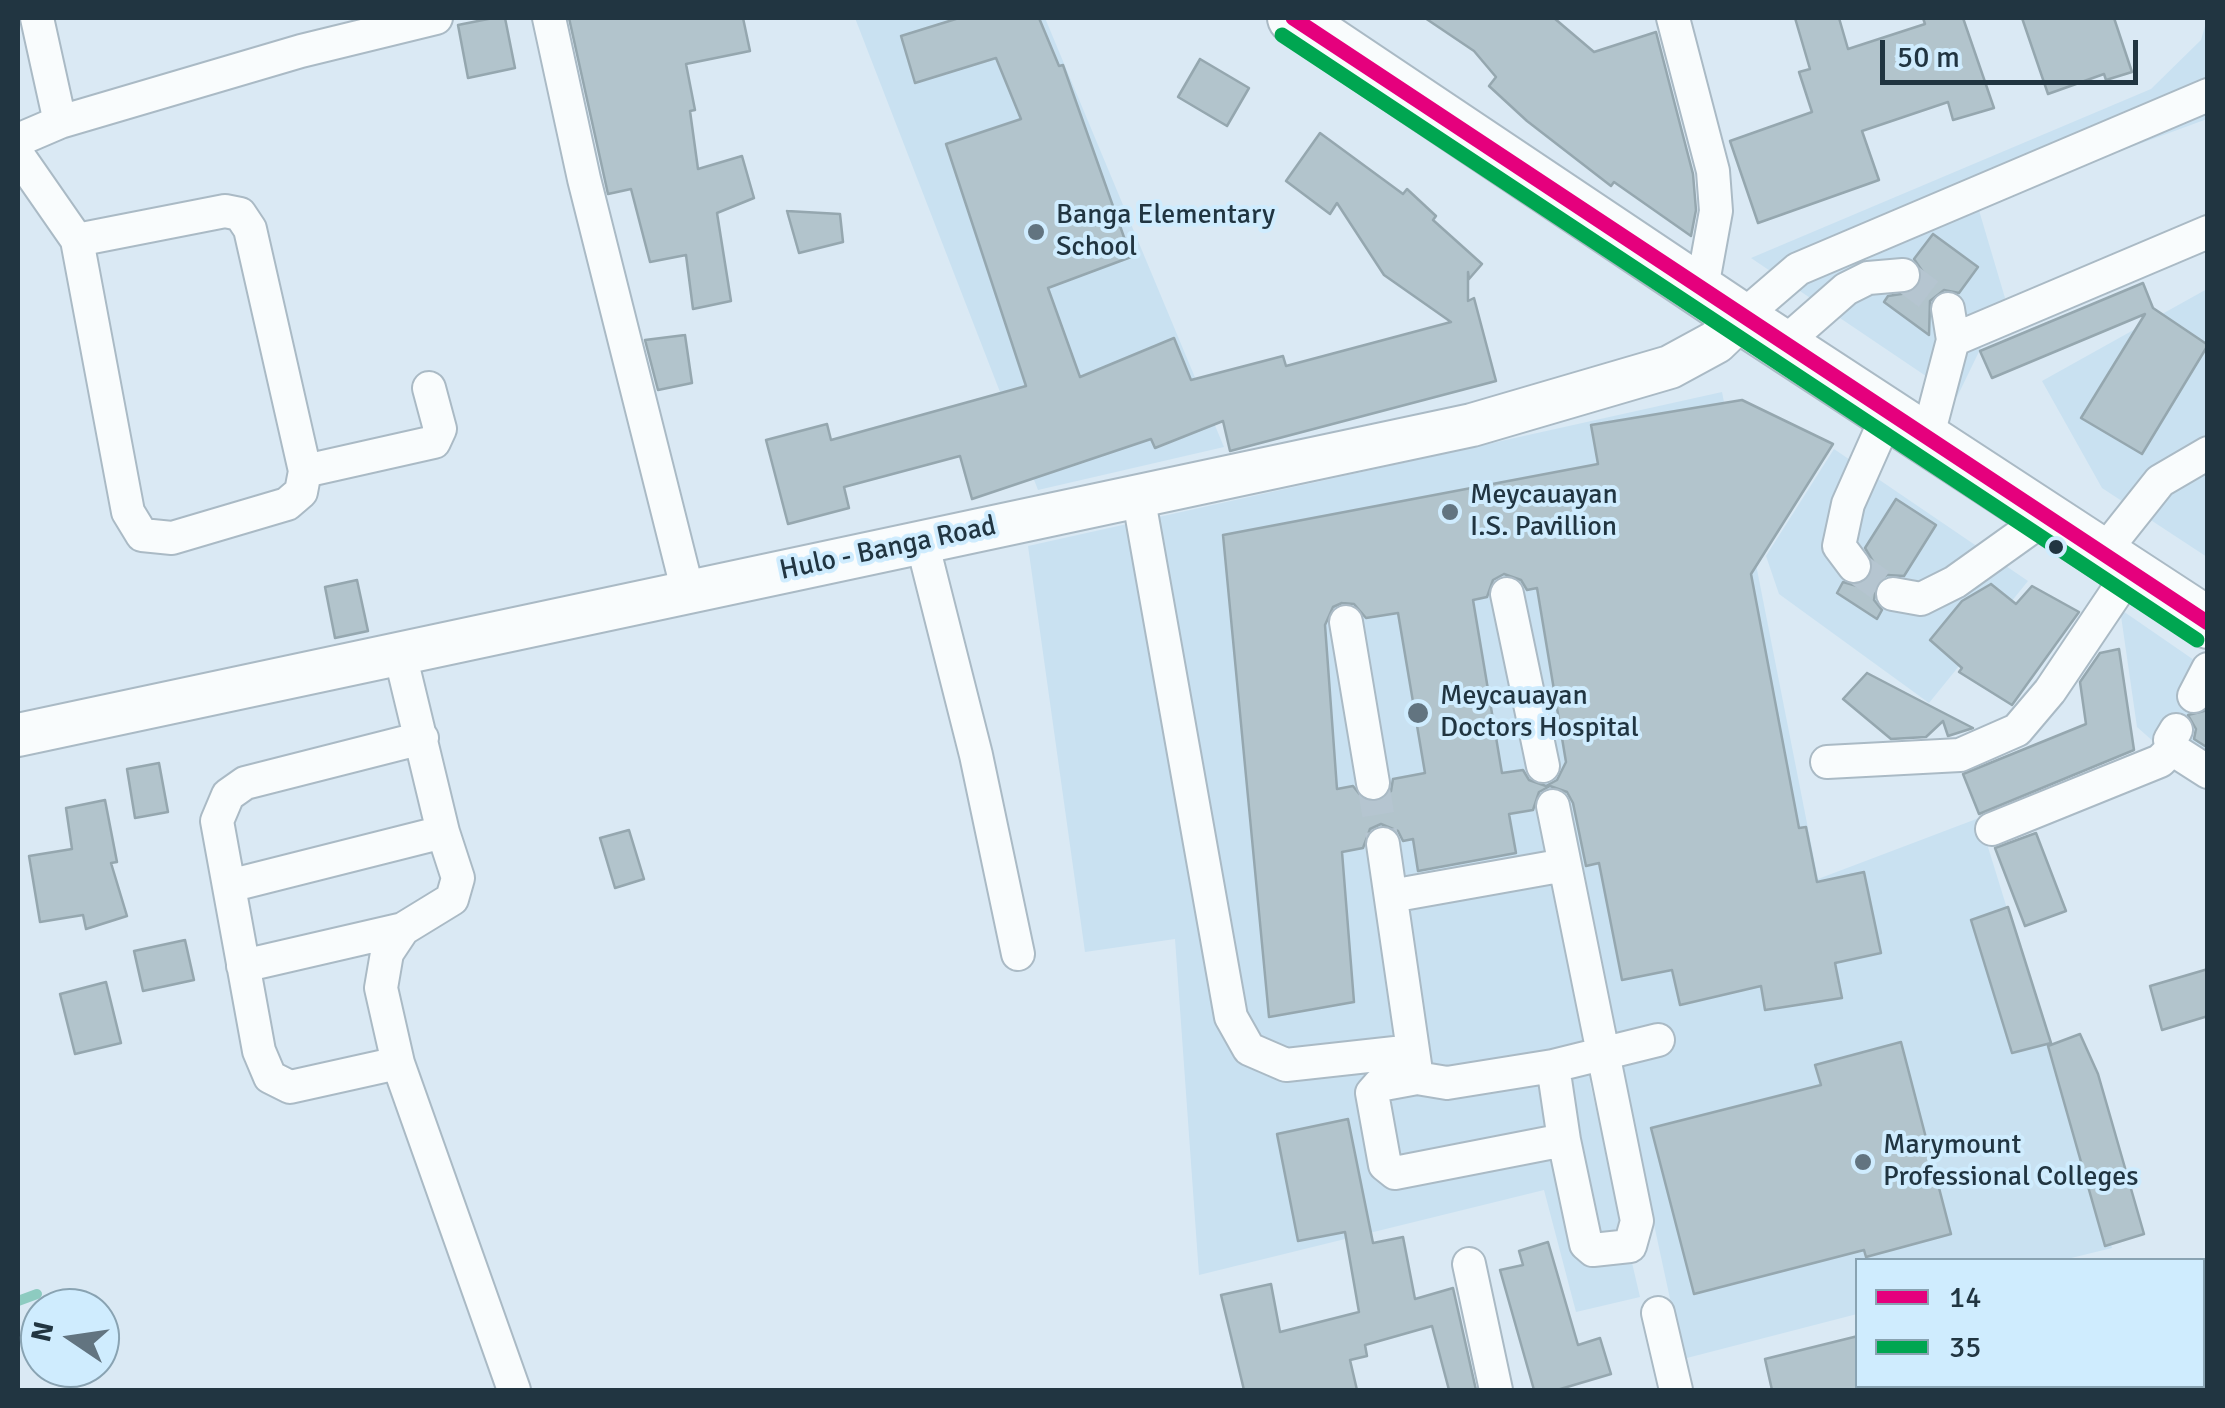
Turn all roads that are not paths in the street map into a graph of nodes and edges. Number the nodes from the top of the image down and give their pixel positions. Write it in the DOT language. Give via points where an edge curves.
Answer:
graph roads {
  1 [pos="37,18"];
  2 [pos="436,18"];
  3 [pos="549,18"];
  4 [pos="1293,18"];
  5 [pos="1674,18"];
  6 [pos="2204,87"];
  7 [pos="60,122"];
  8 [pos="18,140"];
  9 [pos="18,155"];
  10 [pos="2208,232"];
  11 [pos="77,240"];
  12 [pos="1902,276"];
  13 [pos="1721,303"];
  14 [pos="1782,344"];
  15 [pos="429,388"];
  16 [pos="1907,426"];
  17 [pos="2208,453"];
  18 [pos="305,471"];
  19 [pos="1138,495"];
  20 [pos="2046,517"];
  21 [pos="922,542"];
  22 [pos="2116,563"];
  23 [pos="1854,566"];
  24 [pos="688,592"];
  25 [pos="1506,594"];
  26 [pos="1893,594"];
  27 [pos="1346,622"];
  28 [pos="2208,623"];
  29 [pos="400,654"];
  30 [pos="18,735"];
  31 [pos="422,738"];
  32 [pos="1827,762"];
  33 [pos="1543,766"];
  34 [pos="2208,772"];
  35 [pos="1373,782"];
  36 [pos="1552,806"];
  37 [pos="1992,829"];
  38 [pos="444,832"];
  39 [pos="1383,844"];
  40 [pos="1565,865"];
  41 [pos="229,886"];
  42 [pos="1391,896"];
  43 [pos="403,929"];
  44 [pos="1018,954"];
  45 [pos="244,966"];
  46 [pos="1658,1040"];
  47 [pos="1604,1052"];
  48 [pos="398,1063"];
  49 [pos="1415,1064"];
  50 [pos="1553,1066"];
  51 [pos="1564,1140"];
  52 [pos="1469,1264"];
  53 [pos="1658,1312"];
  54 [pos="514,1390"];
  55 [pos="1496,1390"];
  56 [pos="1676,1390"];
  1 -- 7 [label="street"];
  2 -- 7 [label="street"];
  3 -- 24 [label="street"];
  4 -- 13 [label="highway"];
  5 -- 13 [label="street" via="1713,171"];
  6 -- 13 [label="street"];
  7 -- 8 [label="street"];
  9 -- 11 [label="street"];
  10 -- 16 [label="street" via="1950,325"];
  11 -- 18 [label="street" via="226,210 240,214 250,229"];
  11 -- 18 [label="street" via="128,512 142,535 172,538 287,504 301,492"];
  12 -- 14 [label="street" via="1868,278 1846,288"];
  13 -- 14 [label="highway"];
  13 -- 19 [label="main road, Hulo - Banga Road" via="1716,342 1670,367 1508,415"];
  14 -- 16 [label="highway"];
  15 -- 18 [label="street" via="440,429 434,442"];
  16 -- 20 [label="highway"];
  16 -- 23 [label="street" via="1848,504 1839,546"];
  17 -- 22 [label="street" via="2160,481"];
  19 -- 21 [label="main road, Hulo - Banga Road"];
  19 -- 49 [label="street" via="1231,1017 1249,1049 1286,1065"];
  20 -- 22 [label="highway"];
  20 -- 26 [label="street" via="1956,582 1920,599"];
  21 -- 24 [label="main road, Hulo - Banga Road"];
  21 -- 44 [label="street"];
  22 -- 28 [label="highway"];
  22 -- 32 [label="street" via="2050,691 2017,730 1960,754"];
  24 -- 29 [label="main road, Hulo - Banga Road"];
  25 -- 33 [label="street"];
  27 -- 35 [label="street"];
  29 -- 30 [label="main road, Hulo - Banga Road"];
  29 -- 31 [label="street"];
  31 -- 38 [label="street"];
  31 -- 41 [label="street" via="245,782 228,794 218,821"];
  34 -- 37 [label="street" via="2174,739 2160,761"];
  36 -- 40 [label="street"];
  38 -- 41 [label="street"];
  38 -- 43 [label="street" via="458,878 452,899"];
  39 -- 42 [label="street"];
  40 -- 42 [label="street"];
  40 -- 47 [label="street"];
  41 -- 45 [label="street"];
  42 -- 49 [label="street"];
  43 -- 45 [label="street"];
  43 -- 48 [label="street" via="387,953 381,988"];
  45 -- 48 [label="street" via="270,1077 290,1087"];
  46 -- 47 [label="street"];
  47 -- 50 [label="street"];
  47 -- 51 [label="street" via="1637,1222 1630,1246 1593,1250 1586,1244"];
  48 -- 54 [label="street"];
  49 -- 50 [label="street" via="1447,1084"];
  49 -- 51 [label="street" via="1372,1093 1385,1165 1394,1173"];
  50 -- 51 [label="street"];
  52 -- 55 [label="street"];
  53 -- 56 [label="street"];
}
